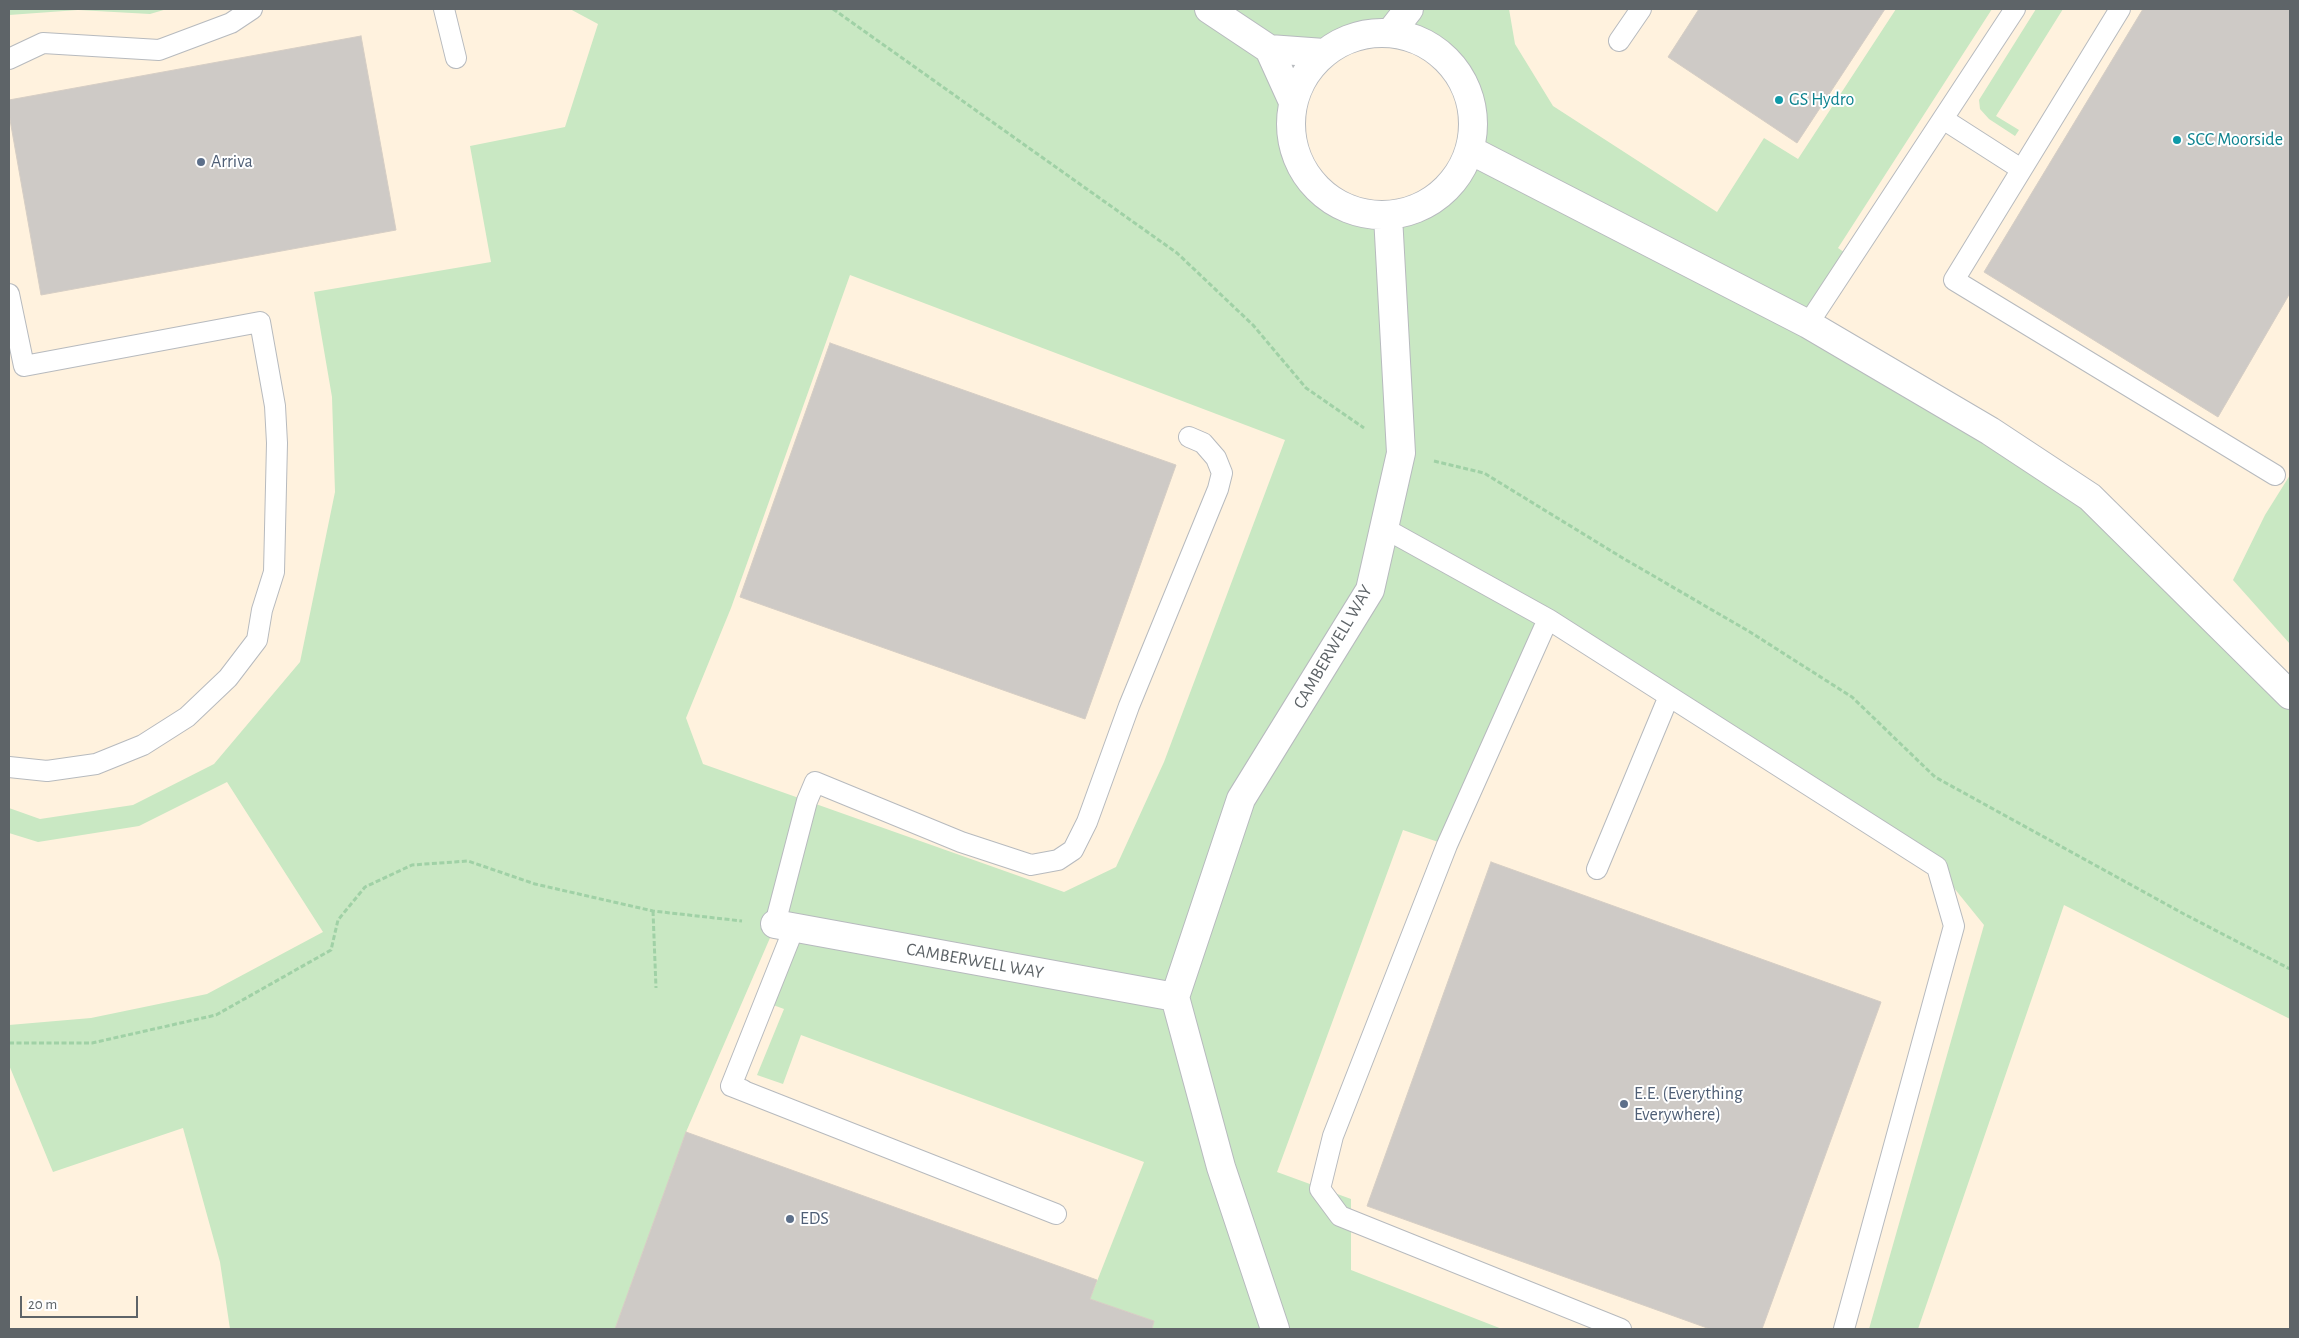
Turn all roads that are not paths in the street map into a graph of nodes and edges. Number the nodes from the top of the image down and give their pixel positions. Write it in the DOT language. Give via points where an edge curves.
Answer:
graph roads {
  1 [pos="252,9"];
  2 [pos="444,9"];
  3 [pos="1209,9"];
  4 [pos="1409,9"];
  5 [pos="1641,9"];
  6 [pos="2015,9"];
  7 [pos="2120,9"];
  8 [pos="1391,32"];
  9 [pos="1619,41"];
  10 [pos="1269,49"];
  11 [pos="1324,53"];
  12 [pos="456,58"];
  13 [pos="9,59"];
  14 [pos="1293,102"];
  15 [pos="1943,120"];
  16 [pos="1470,150"];
  17 [pos="2022,168"];
  18 [pos="1388,216"];
  19 [pos="9,294"];
  20 [pos="12,320"];
  21 [pos="1808,324"];
  22 [pos="1189,437"];
  23 [pos="2274,475"];
  24 [pos="1384,528"];
  25 [pos="1548,619"];
  26 [pos="2290,695"];
  27 [pos="1669,696"];
  28 [pos="9,767"];
  29 [pos="1597,869"];
  30 [pos="785,926"];
  31 [pos="1175,997"];
  32 [pos="731,1086"];
  33 [pos="777,1102"];
  34 [pos="1056,1214"];
  35 [pos="1272,1329"];
  36 [pos="1621,1329"];
  37 [pos="1844,1329"];
  1 -- 13 [label="lane" via="231,22 159,50 43,44"];
  2 -- 12 [label="lane"];
  3 -- 10 [label="street"];
  4 -- 8 [label="street"];
  5 -- 9 [label="lane"];
  6 -- 15 [label="lane"];
  7 -- 17 [label="lane"];
  8 -- 11 [label="street" via="1352,37"];
  8 -- 16 [label="street" via="1422,42 1447,60 1461,79 1472,107"];
  10 -- 11 [label="street"];
  10 -- 14 [label="street"];
  11 -- 14 [label="street" via="1306,72"];
  14 -- 18 [label="street" via="1290,134 1299,164 1315,188 1340,206 1356,212"];
  15 -- 17 [label="lane"];
  15 -- 21 [label="lane"];
  16 -- 18 [label="street" via="1456,178 1436,198 1408,212"];
  16 -- 21 [label="street"];
  17 -- 23 [label="lane" via="1954,280"];
  18 -- 24 [label="street, CAMBERWELL WAY" via="1401,454"];
  19 -- 20 [label="lane"];
  20 -- 28 [label="lane" via="24,366 260,322 275,406 277,444 274,572 257,640 228,678 187,717 135,748 96,764 47,771"];
  21 -- 26 [label="street" via="1990,430 2090,497"];
  22 -- 30 [label="lane" via="1203,443 1216,458 1222,473 1218,489 1087,822 1073,850 1058,860 1031,865 961,842 814,782 807,800"];
  24 -- 25 [label="lane"];
  24 -- 31 [label="street, CAMBERWELL WAY" via="1370,590 1241,799"];
  25 -- 27 [label="lane"];
  25 -- 36 [label="lane" via="1447,846 1333,1136 1320,1189 1340,1216"];
  27 -- 29 [label="lane"];
  27 -- 37 [label="lane" via="1937,867 1954,926"];
  30 -- 31 [label="street, CAMBERWELL WAY"];
  30 -- 32 [label="lane"];
  31 -- 35 [label="street" via="1221,1167"];
  32 -- 33 [label="lane"];
  32 -- 34 [label="lane"];
}
